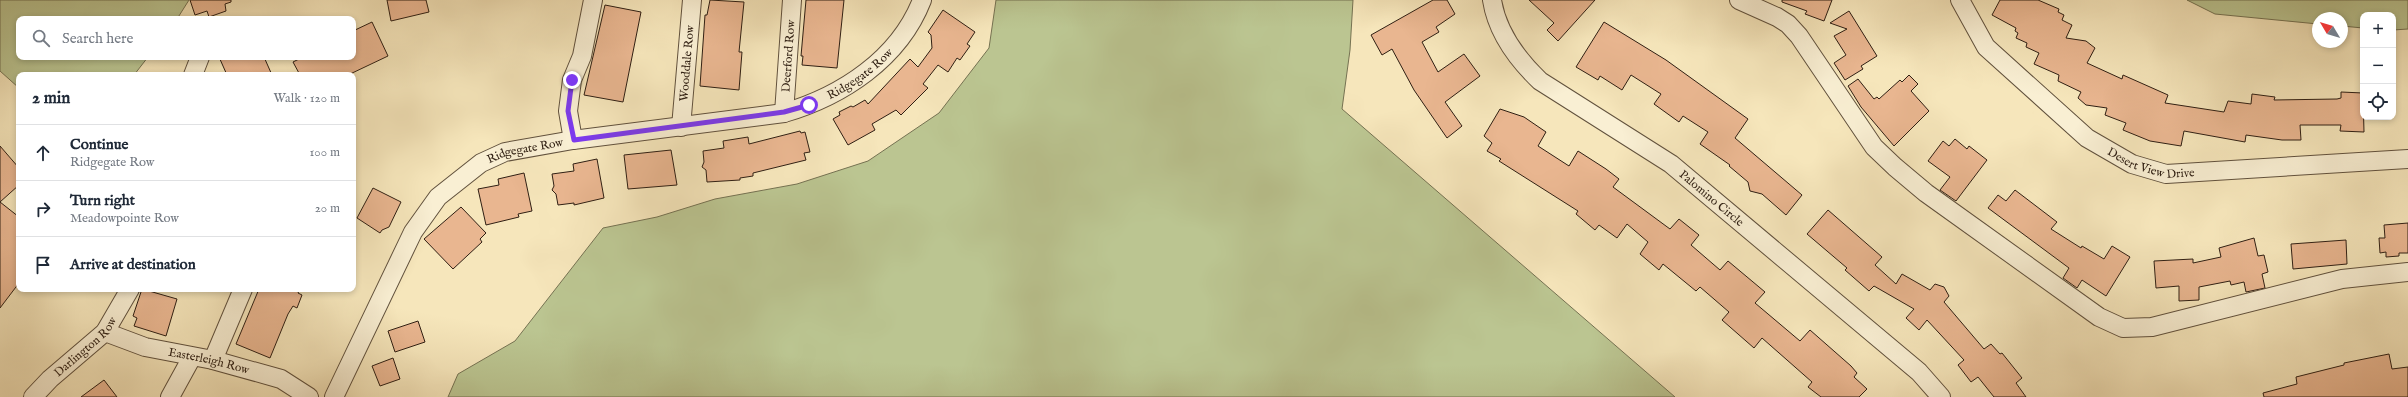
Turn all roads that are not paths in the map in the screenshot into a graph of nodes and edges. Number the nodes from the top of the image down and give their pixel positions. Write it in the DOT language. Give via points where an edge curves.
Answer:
graph roads {
  1 [pos="593,0"];
  2 [pos="692,0"];
  3 [pos="792,0"];
  4 [pos="922,0"];
  5 [pos="1492,0"];
  6 [pos="1739,0"];
  7 [pos="1960,0"];
  8 [pos="199,60"];
  9 [pos="194,72"];
  10 [pos="784,112"];
  11 [pos="681,127"];
  12 [pos="574,140"];
  13 [pos="2408,159"];
  14 [pos="2408,272"];
  15 [pos="128,292"];
  16 [pos="242,292"];
  17 [pos="105,332"];
  18 [pos="192,357"];
  19 [pos="213,360"];
  20 [pos="33,397"];
  21 [pos="170,397"];
  22 [pos="309,397"];
  23 [pos="334,397"];
  24 [pos="1941,397"];
  1 -- 12 [label="street" via="582,56 572,80 568,111"];
  2 -- 11 [label="street, Wooddale Row"];
  3 -- 10 [label="street, Deerford Row"];
  4 -- 10 [label="street, Ridgegate Row" via="916,15 882,60 860,78 809,105"];
  5 -- 24 [label="street, Palomino Circle" via="1505,38 1540,81 1671,164 1919,372"];
  6 -- 14 [label="street" via="1788,24 1799,36 1874,146 1895,167 1926,193 2099,317 2123,328 2152,327 2342,279"];
  7 -- 13 [label="street, Desert View Drive" via="1986,47 2087,138 2132,164 2166,174"];
  8 -- 9 [label="street"];
  10 -- 11 [label="street, Ridgegate Row"];
  11 -- 12 [label="street, Ridgegate Row"];
  12 -- 23 [label="street, Ridgegate Row" via="505,152 481,163 438,197 413,232"];
  15 -- 17 [label="street, Darlington Row"];
  16 -- 19 [label="street"];
  17 -- 18 [label="street, Easterleigh Row" via="145,347"];
  17 -- 20 [label="street, Darlington Row"];
  18 -- 19 [label="street, Easterleigh Row"];
  18 -- 21 [label="street"];
  19 -- 22 [label="street, Easterleigh Row" via="281,379"];
}
